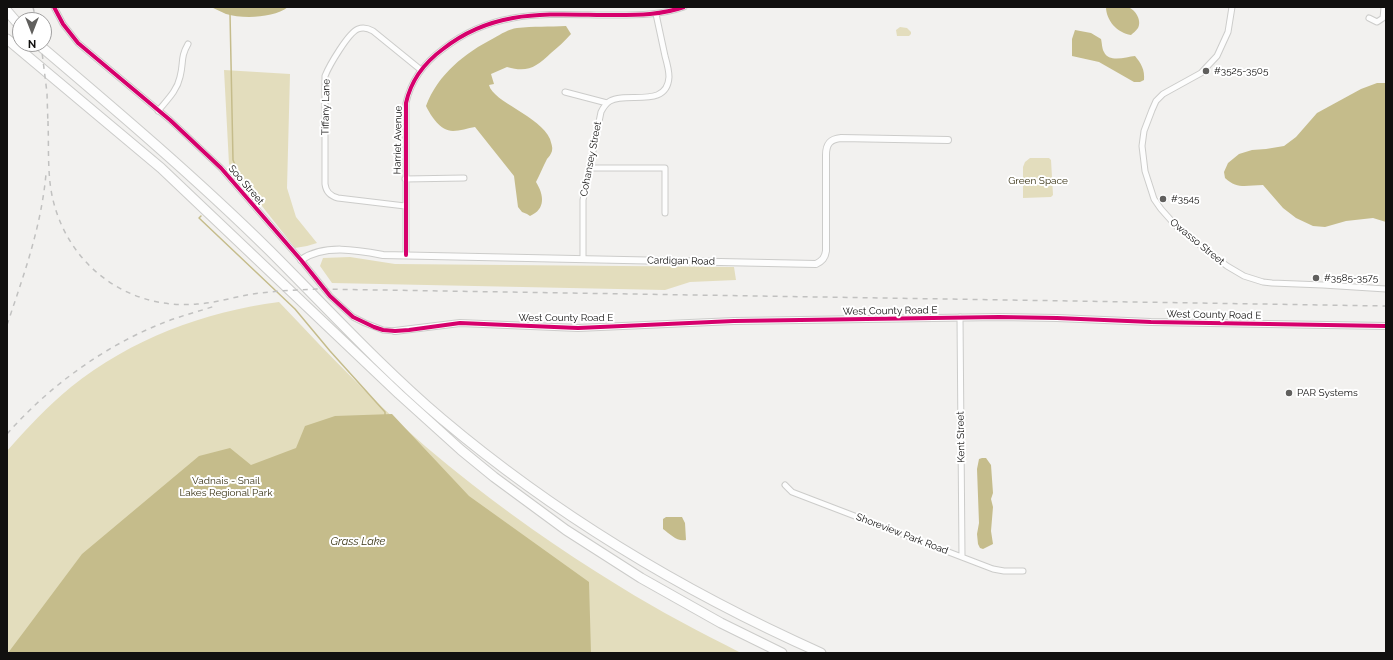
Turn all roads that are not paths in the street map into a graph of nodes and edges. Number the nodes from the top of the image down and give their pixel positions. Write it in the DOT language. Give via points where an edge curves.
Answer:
graph roads {
  1 [pos="54,7"];
  2 [pos="684,7"];
  3 [pos="1232,7"];
  4 [pos="1386,7"];
  5 [pos="656,14"];
  6 [pos="1369,18"];
  7 [pos="7,39"];
  8 [pos="188,44"];
  9 [pos="47,52"];
  10 [pos="421,70"];
  11 [pos="565,92"];
  12 [pos="607,103"];
  13 [pos="158,111"];
  14 [pos="948,140"];
  15 [pos="589,168"];
  16 [pos="464,178"];
  17 [pos="405,179"];
  18 [pos="405,206"];
  19 [pos="665,213"];
  20 [pos="406,255"];
  21 [pos="583,259"];
  22 [pos="301,260"];
  23 [pos="1385,288"];
  24 [pos="960,317"];
  25 [pos="1386,326"];
  26 [pos="395,331"];
  27 [pos="785,485"];
  28 [pos="962,557"];
  29 [pos="1023,571"];
  30 [pos="782,653"];
  31 [pos="821,653"];
  1 -- 13 [label="street, Soo Street" via="63,24 78,42"];
  2 -- 5 [label="street, Harriet Avenue"];
  3 -- 23 [label="street, Owasso Street" via="1228,32 1217,56 1201,73 1164,94 1156,101 1152,110 1144,131 1142,146 1145,171 1154,199 1177,227 1244,276 1272,283"];
  4 -- 6 [label="street" via="1383,18 1377,22"];
  5 -- 10 [label="street, Harriet Avenue" via="532,15 503,19 464,34 440,51"];
  5 -- 12 [label="street" via="668,71 666,87 654,96 621,98"];
  7 -- 30 [label="highway" via="161,168 398,394 494,477 566,530 641,578 721,623"];
  8 -- 13 [label="street" via="182,53 182,69 177,86"];
  9 -- 31 [label="highway" via="185,171 271,252 398,380 479,449 551,503 642,562 701,596"];
  10 -- 17 [label="street, Harriet Avenue" via="411,85 406,103"];
  10 -- 18 [label="street, Tiffany Lane" via="373,31 359,28 332,60 326,76 327,191 338,198"];
  11 -- 12 [label="street"];
  12 -- 15 [label="street, Cohansey Street" via="600,115"];
  13 -- 22 [label="street, Soo Street" via="221,168"];
  14 -- 21 [label="street, Cardigan Road" via="832,140 828,144 826,155 826,251 822,261 816,264"];
  15 -- 19 [label="street" via="665,168"];
  15 -- 21 [label="street, Cohansey Street" via="583,200"];
  16 -- 17 [label="street"];
  17 -- 18 [label="street, Harriet Avenue"];
  18 -- 20 [label="street, Harriet Avenue"];
  20 -- 21 [label="street, Cardigan Road"];
  20 -- 22 [label="street, Cardigan Road" via="342,250 318,251"];
  22 -- 26 [label="street, Soo Street" via="330,296 353,316 374,327"];
  24 -- 25 [label="street, West County Road E"];
  24 -- 26 [label="street, West County Road E" via="734,321 578,328 460,323"];
  24 -- 28 [label="street, Kent Street"];
  27 -- 28 [label="street, Shoreview Park Road" via="792,492"];
  28 -- 29 [label="street, Shoreview Park Road" via="993,569"];
}
